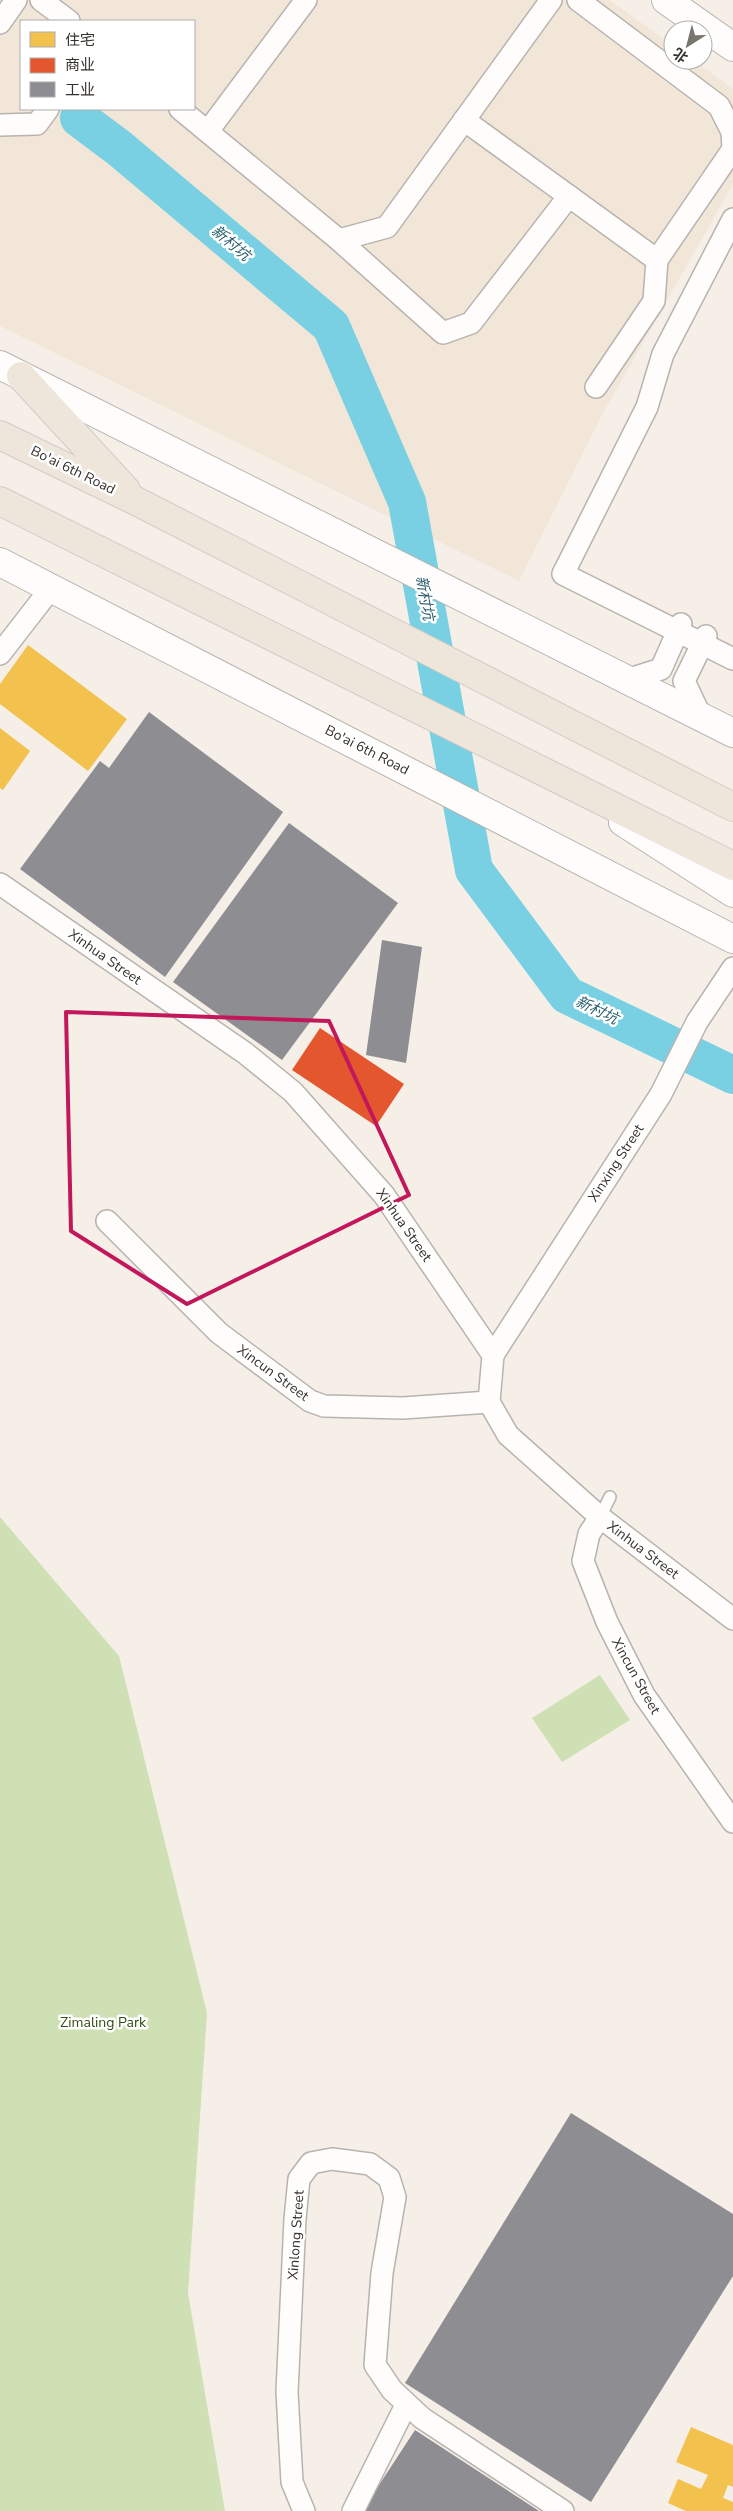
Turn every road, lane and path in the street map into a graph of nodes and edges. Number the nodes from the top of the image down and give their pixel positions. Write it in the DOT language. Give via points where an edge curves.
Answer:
graph roads {
  1 [pos="16,0"];
  2 [pos="41,0"];
  3 [pos="306,0"];
  4 [pos="551,0"];
  5 [pos="578,0"];
  6 [pos="666,0"];
  7 [pos="693,0"];
  8 [pos="68,20"];
  9 [pos="0,23"];
  10 [pos="733,28"];
  11 [pos="733,47"];
  12 [pos="47,110"];
  13 [pos="181,110"];
  14 [pos="464,120"];
  15 [pos="0,125"];
  16 [pos="208,131"];
  17 [pos="569,196"];
  18 [pos="733,219"];
  19 [pos="339,240"];
  20 [pos="733,240"];
  21 [pos="657,260"];
  22 [pos="11,370"];
  23 [pos="596,387"];
  24 [pos="0,435"];
  25 [pos="0,501"];
  26 [pos="136,501"];
  27 [pos="0,562"];
  28 [pos="52,587"];
  29 [pos="680,628"];
  30 [pos="704,640"];
  31 [pos="733,650"];
  32 [pos="0,654"];
  33 [pos="733,659"];
  34 [pos="627,680"];
  35 [pos="701,717"];
  36 [pos="733,733"];
  37 [pos="561,782"];
  38 [pos="725,801"];
  39 [pos="733,866"];
  40 [pos="0,884"];
  41 [pos="733,893"];
  42 [pos="733,939"];
  43 [pos="733,968"];
  44 [pos="107,1221"];
  45 [pos="493,1355"];
  46 [pos="489,1402"];
  47 [pos="610,1498"];
  48 [pos="600,1517"];
  49 [pos="733,1619"];
  50 [pos="733,1822"];
  51 [pos="406,2405"];
  52 [pos="304,2511"];
  53 [pos="353,2511"];
  54 [pos="563,2511"];
  1 -- 9 [label="street"];
  2 -- 8 [label="street"];
  3 -- 16 [label="street"];
  4 -- 14 [label="street"];
  5 -- 21 [label="street" via="719,106 732,132 733,149"];
  6 -- 11 [label="street"];
  7 -- 10 [label="street"];
  12 -- 15 [label="street" via="37,124"];
  13 -- 16 [label="street"];
  14 -- 17 [label="street"];
  14 -- 19 [label="street" via="387,227"];
  16 -- 19 [label="street"];
  17 -- 19 [label="street" via="471,323 443,333"];
  17 -- 21 [label="street"];
  18 -- 29 [label="street" via="663,354 647,407 563,574"];
  20 -- 29 [label="street" via="672,356 654,407 577,562 581,573"];
  21 -- 23 [label="street" via="654,301"];
  22 -- 26 [label="highway"];
  22 -- 34 [label="street"];
  24 -- 26 [label="highway, Bo'ai 6th Road"];
  25 -- 37 [label="highway"];
  26 -- 38 [label="highway, Bo'ai 6th Road"];
  27 -- 28 [label="street, Bo'ai 6th Road"];
  28 -- 32 [label="street"];
  28 -- 42 [label="street, Bo'ai 6th Road"];
  29 -- 30 [label="street"];
  29 -- 34 [label="street" via="662,669"];
  30 -- 31 [label="street"];
  30 -- 33 [label="street"];
  30 -- 35 [label="street" via="684,681"];
  34 -- 35 [label="street"];
  35 -- 36 [label="street"];
  37 -- 39 [label="highway"];
  37 -- 41 [label="street"];
  40 -- 45 [label="street, Xinhua Street" via="245,1053 293,1092 384,1194"];
  43 -- 45 [label="street, Xinxing Street" via="697,1022 661,1094"];
  44 -- 46 [label="street, Xincun Street" via="218,1333 310,1401 324,1406 403,1408"];
  45 -- 46 [label="street"];
  46 -- 48 [label="street, Xinhua Street" via="508,1435"];
  47 -- 48 [label="lane"];
  48 -- 49 [label="street, Xinhua Street"];
  48 -- 50 [label="street, Xincun Street" via="589,1534 583,1561 607,1622 644,1695"];
  51 -- 52 [label="street, Xinlong Street" via="375,2365 382,2273 395,2197 389,2178 370,2164 332,2160 311,2163 299,2179 287,2392 292,2482"];
  51 -- 53 [label="street"];
  51 -- 54 [label="street, Xinlong Street"];
}
